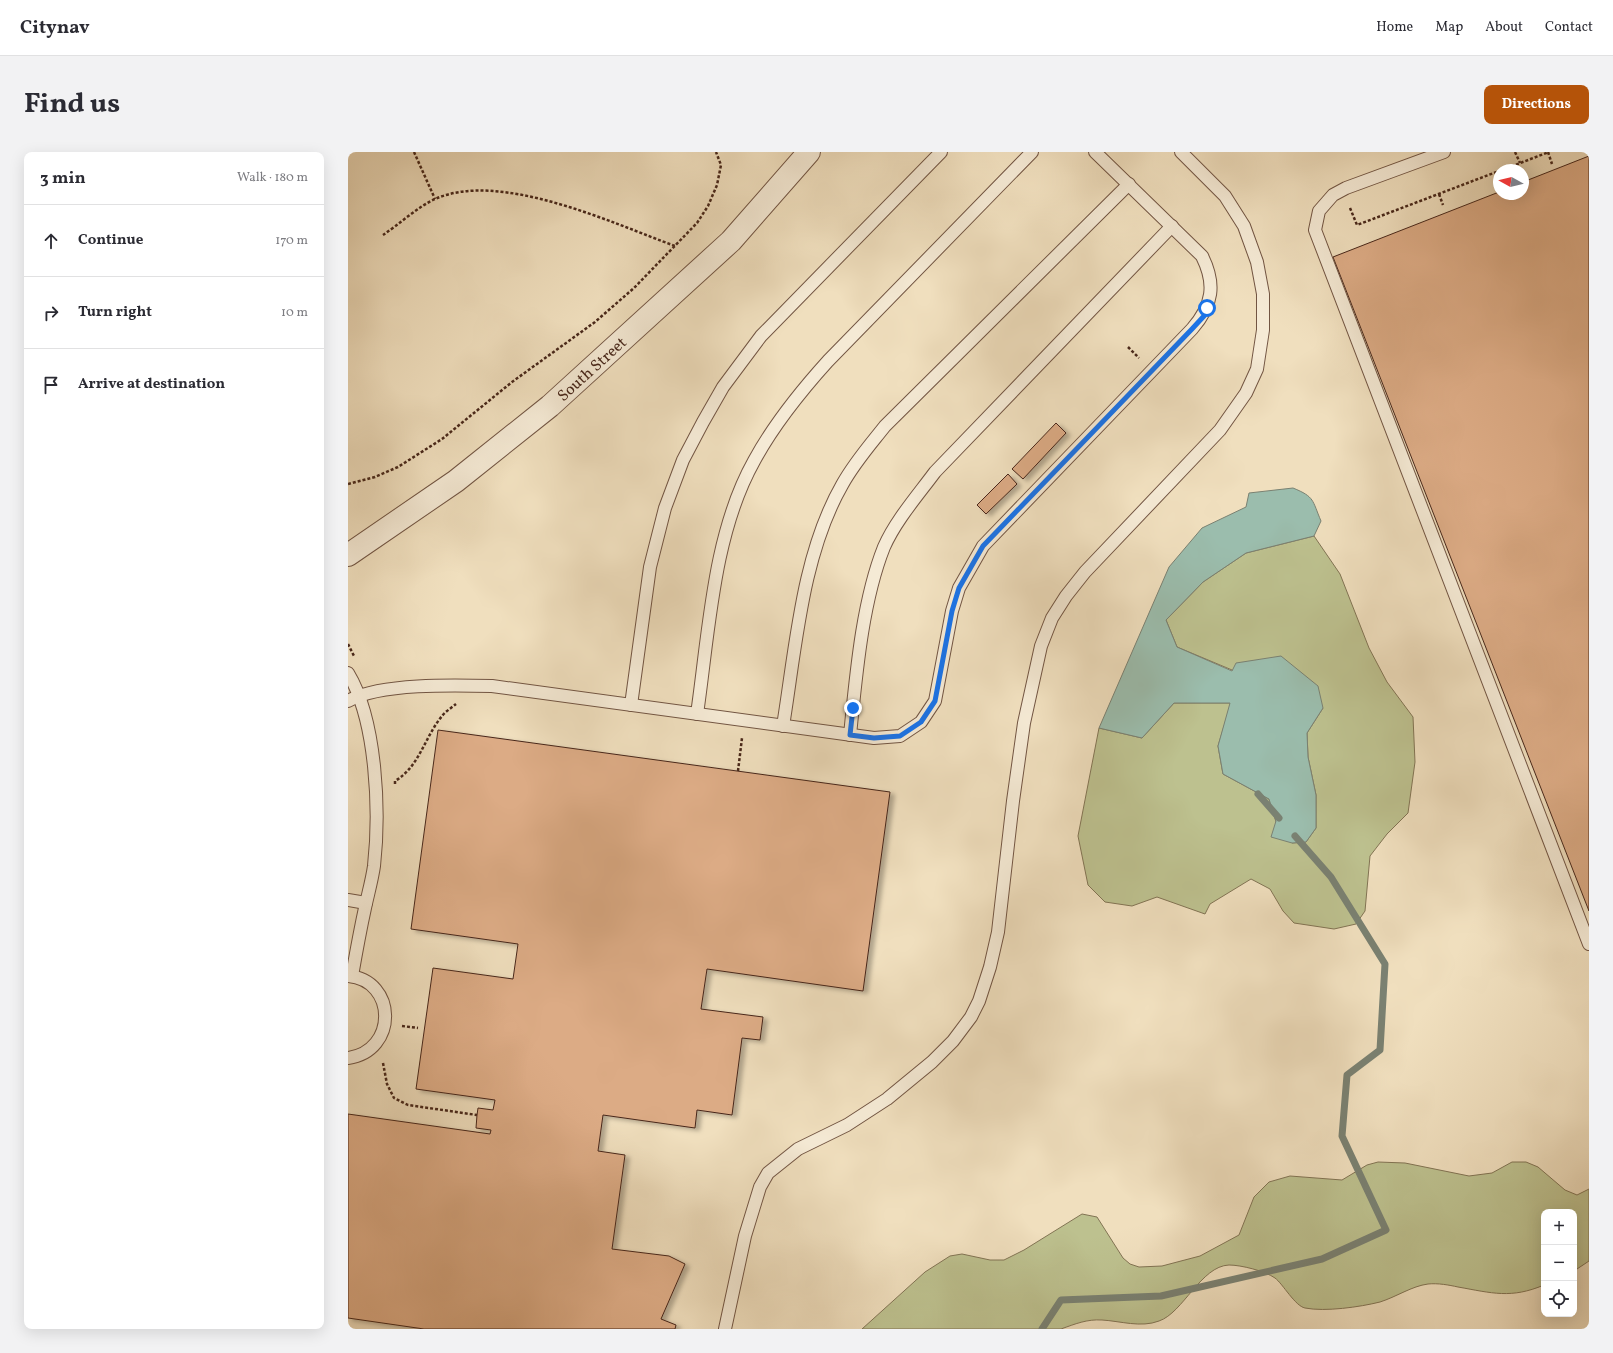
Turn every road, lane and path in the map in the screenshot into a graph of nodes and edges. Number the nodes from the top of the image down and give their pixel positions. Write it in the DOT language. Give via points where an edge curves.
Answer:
graph roads {
  1 [pos="414,152"];
  2 [pos="716,152"];
  3 [pos="809,152"];
  4 [pos="941,152"];
  5 [pos="1032,152"];
  6 [pos="1095,152"];
  7 [pos="1181,152"];
  8 [pos="1444,152"];
  9 [pos="1515,152"];
  10 [pos="1549,152"];
  11 [pos="1520,163"];
  12 [pos="1552,164"];
  13 [pos="1493,173"];
  14 [pos="1128,184"];
  15 [pos="1439,194"];
  16 [pos="435,199"];
  17 [pos="1443,205"];
  18 [pos="1350,208"];
  19 [pos="1172,226"];
  20 [pos="382,235"];
  21 [pos="675,246"];
  22 [pos="348,484"];
  23 [pos="348,555"];
  24 [pos="348,644"];
  25 [pos="358,661"];
  26 [pos="348,673"];
  27 [pos="353,698"];
  28 [pos="456,704"];
  29 [pos="631,705"];
  30 [pos="698,714"];
  31 [pos="784,726"];
  32 [pos="850,735"];
  33 [pos="742,736"];
  34 [pos="738,771"];
  35 [pos="396,789"];
  36 [pos="348,900"];
  37 [pos="366,903"];
  38 [pos="1589,944"];
  39 [pos="350,976"];
  40 [pos="402,1022"];
  41 [pos="402,1026"];
  42 [pos="418,1028"];
  43 [pos="402,1031"];
  44 [pos="348,1058"];
  45 [pos="387,1059"];
  46 [pos="477,1115"];
  47 [pos="726,1329"];
  1 -- 16 [label="path"];
  2 -- 21 [label="path" via="721,165 717,185 708,206 697,223"];
  3 -- 23 [label="street, South Street" via="731,241 550,406 456,481"];
  4 -- 29 [label="lane" via="761,336 723,387 703,422 683,460 664,508 650,567"];
  5 -- 30 [label="lane" via="798,394 754,461 728,525 719,563"];
  6 -- 14 [label="lane"];
  7 -- 47 [label="lane" via="1225,196 1244,226 1257,262 1263,301 1263,330 1257,369 1246,393 1220,430 1086,572 1052,618 1040,646 1024,723 1012,801 998,932 990,967 971,1017 953,1041 932,1062 887,1099 847,1125 798,1149 768,1173 760,1187 745,1236"];
  8 -- 38 [label="lane" via="1333,195 1319,211 1315,230"];
  9 -- 11 [label="path"];
  10 -- 11 [label="path"];
  10 -- 12 [label="path"];
  13 -- 15 [label="path"];
  14 -- 19 [label="lane"];
  14 -- 31 [label="lane" via="885,426 842,484 816,544"];
  15 -- 17 [label="path"];
  15 -- 18 [label="path" via="1357,225"];
  16 -- 20 [label="path"];
  16 -- 21 [label="path" via="462,192 496,190 530,195"];
  19 -- 32 [label="lane" via="935,472 906,510 885,546 872,588 857,669"];
  19 -- 32 [label="lane" via="1202,256 1209,269 1210,301 1204,316 983,546 959,588 952,611 935,701 921,722 900,736 874,738"];
  21 -- 22 [label="path" via="596,322 512,382 442,439 398,467 375,477"];
  24 -- 25 [label="path"];
  26 -- 27 [label="lane"];
  27 -- 29 [label="lane" via="383,690 458,685 492,686"];
  27 -- 37 [label="lane" via="369,733 377,822 374,867"];
  28 -- 35 [label="path" via="442,716 414,764 405,775 395,781"];
  29 -- 30 [label="lane"];
  30 -- 31 [label="lane"];
  31 -- 32 [label="lane"];
  33 -- 34 [label="path"];
  36 -- 37 [label="lane"];
  37 -- 39 [label="lane"];
  39 -- 44 [label="lane" via="370,985 378,993 383,1003 385,1026 374,1046 366,1053"];
  40 -- 41 [label="path"];
  41 -- 42 [label="path"];
  41 -- 43 [label="path"];
  45 -- 46 [label="path" via="382,1064 394,1098 408,1105"];
}
